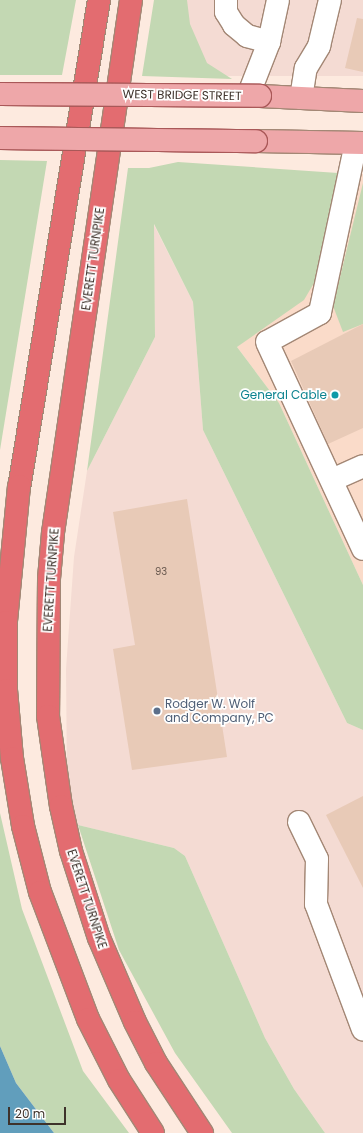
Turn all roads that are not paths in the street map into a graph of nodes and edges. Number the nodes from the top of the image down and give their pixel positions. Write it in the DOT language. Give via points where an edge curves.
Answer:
graph roads {
  1 [pos="99,0"];
  2 [pos="131,0"];
  3 [pos="226,0"];
  4 [pos="278,0"];
  5 [pos="330,0"];
  6 [pos="269,42"];
  7 [pos="0,94"];
  8 [pos="254,96"];
  9 [pos="301,98"];
  10 [pos="363,101"];
  11 [pos="0,138"];
  12 [pos="359,143"];
  13 [pos="363,466"];
  14 [pos="332,480"];
  15 [pos="363,549"];
  16 [pos="299,822"];
  17 [pos="363,1030"];
  18 [pos="153,1133"];
  19 [pos="202,1133"];
  1 -- 18 [label="highway" via="19,486 6,622 6,690 13,766 23,826 40,892 88,1019 120,1080"];
  2 -- 19 [label="highway, EVERETT TURNPIKE" via="53,533 49,578 48,716 61,806 71,851 99,938 138,1029 172,1089"];
  3 -- 6 [label="lane" via="226,12 234,25 246,36"];
  4 -- 6 [label="lane"];
  5 -- 9 [label="lane" via="319,46 306,68"];
  6 -- 8 [label="lane"];
  7 -- 8 [label="main road, WEST BRIDGE STREET, bridge"];
  8 -- 9 [label="main road, WEST BRIDGE STREET"];
  9 -- 10 [label="main road, WEST BRIDGE STREET"];
  11 -- 12 [label="main road, bridge"];
  12 -- 14 [label="lane" via="320,314 267,342"];
  13 -- 14 [label="lane"];
  14 -- 15 [label="lane"];
  16 -- 17 [label="lane" via="317,859 316,904"];
}
